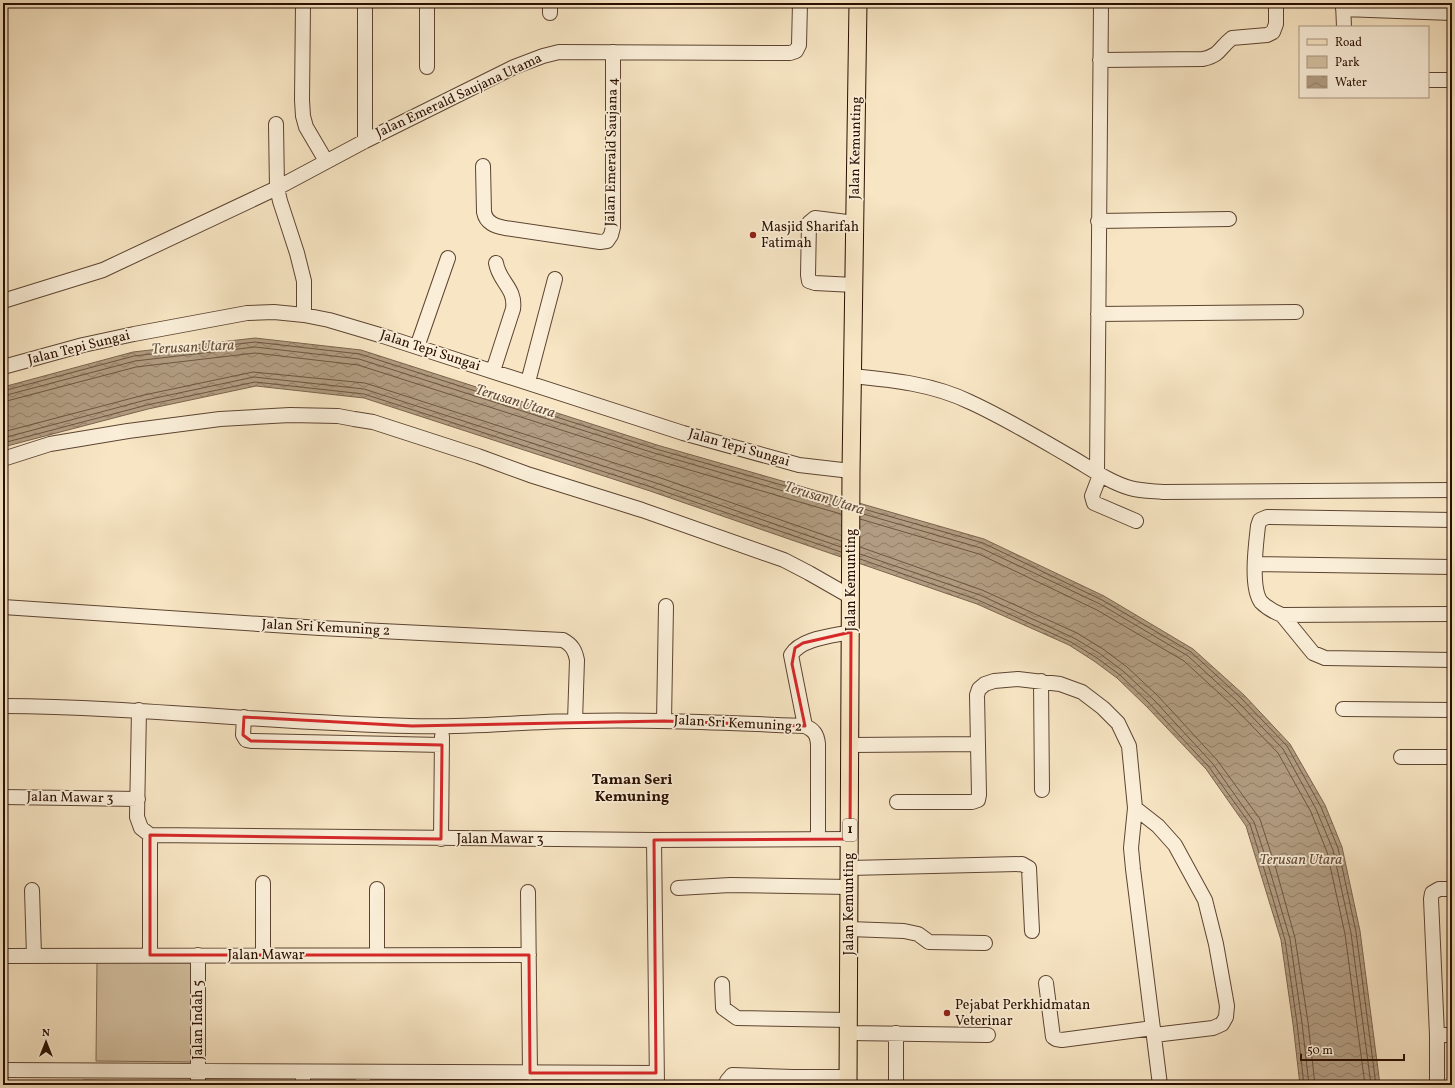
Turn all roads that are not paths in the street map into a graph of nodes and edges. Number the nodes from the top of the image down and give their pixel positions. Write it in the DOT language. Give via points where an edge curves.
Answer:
graph roads {
  1 [pos="304,3"];
  2 [pos="365,3"];
  3 [pos="427,3"];
  4 [pos="800,3"];
  5 [pos="858,3"];
  6 [pos="1101,3"];
  7 [pos="1276,3"];
  8 [pos="1343,6"];
  9 [pos="1452,13"];
  10 [pos="1344,26"];
  11 [pos="613,52"];
  12 [pos="1100,60"];
  13 [pos="427,67"];
  14 [pos="1429,80"];
  15 [pos="1452,80"];
  16 [pos="276,124"];
  17 [pos="365,141"];
  18 [pos="326,161"];
  19 [pos="483,166"];
  20 [pos="277,188"];
  21 [pos="1229,219"];
  22 [pos="1098,221"];
  23 [pos="855,223"];
  24 [pos="448,258"];
  25 [pos="496,263"];
  26 [pos="555,279"];
  27 [pos="854,285"];
  28 [pos="3,301"];
  29 [pos="1296,312"];
  30 [pos="1098,314"];
  31 [pos="304,315"];
  32 [pos="417,347"];
  33 [pos="3,367"];
  34 [pos="493,371"];
  35 [pos="852,376"];
  36 [pos="528,382"];
  37 [pos="3,458"];
  38 [pos="1099,474"];
  39 [pos="851,478"];
  40 [pos="1452,490"];
  41 [pos="1452,520"];
  42 [pos="1136,521"];
  43 [pos="1255,564"];
  44 [pos="1452,567"];
  45 [pos="851,597"];
  46 [pos="666,606"];
  47 [pos="3,607"];
  48 [pos="1452,614"];
  49 [pos="1282,615"];
  50 [pos="851,632"];
  51 [pos="1452,660"];
  52 [pos="1041,681"];
  53 [pos="3,706"];
  54 [pos="1343,709"];
  55 [pos="139,710"];
  56 [pos="1452,710"];
  57 [pos="244,717"];
  58 [pos="575,721"];
  59 [pos="664,721"];
  60 [pos="442,726"];
  61 [pos="805,726"];
  62 [pos="978,744"];
  63 [pos="442,745"];
  64 [pos="850,745"];
  65 [pos="1401,757"];
  66 [pos="1452,757"];
  67 [pos="1042,790"];
  68 [pos="3,796"];
  69 [pos="138,800"];
  70 [pos="897,802"];
  71 [pos="1135,808"];
  72 [pos="150,835"];
  73 [pos="441,839"];
  74 [pos="818,839"];
  75 [pos="850,839"];
  76 [pos="654,840"];
  77 [pos="850,868"];
  78 [pos="263,883"];
  79 [pos="850,887"];
  80 [pos="678,888"];
  81 [pos="377,889"];
  82 [pos="1452,889"];
  83 [pos="32,890"];
  84 [pos="528,892"];
  85 [pos="849,929"];
  86 [pos="1032,931"];
  87 [pos="985,943"];
  88 [pos="150,955"];
  89 [pos="198,955"];
  90 [pos="263,955"];
  91 [pos="378,955"];
  92 [pos="529,955"];
  93 [pos="3,956"];
  94 [pos="34,956"];
  95 [pos="1046,983"];
  96 [pos="722,984"];
  97 [pos="849,1026"];
  98 [pos="1154,1032"];
  99 [pos="896,1033"];
  100 [pos="988,1035"];
  101 [pos="1437,1035"];
  102 [pos="1452,1035"];
  103 [pos="3,1070"];
  104 [pos="530,1073"];
  105 [pos="198,1078"];
  106 [pos="303,1078"];
  107 [pos="363,1078"];
  108 [pos="507,1079"];
  109 [pos="657,1079"];
  110 [pos="793,1081"];
  111 [pos="848,1081"];
  112 [pos="727,1085"];
  113 [pos="896,1085"];
  114 [pos="1160,1085"];
  115 [pos="1437,1085"];
  1 -- 18 [label="street" via="303,116 306,127"];
  2 -- 17 [label="street"];
  3 -- 13 [label="street"];
  4 -- 11 [label="street, Jalan Emerald Saujana Utama" via="799,45 796,51 790,53"];
  5 -- 23 [label="main road, Jalan Kemunting / 1"];
  6 -- 12 [label="street"];
  7 -- 12 [label="street" via="1276,24 1273,32 1267,35 1232,38 1218,54 1210,57"];
  8 -- 9 [label="street"];
  8 -- 10 [label="street"];
  11 -- 17 [label="street, Jalan Emerald Saujana Utama" via="559,52 543,56 509,70"];
  11 -- 19 [label="street, Jalan Emerald Saujana 4" via="613,227 607,241 529,232 492,224 485,219"];
  12 -- 22 [label="street"];
  14 -- 15 [label="street"];
  16 -- 20 [label="street"];
  17 -- 18 [label="street, Jalan Emerald Saujana Utama"];
  18 -- 20 [label="street, Jalan Emerald Saujana Utama"];
  20 -- 28 [label="street, Jalan Emerald Saujana Utama" via="102,270"];
  20 -- 31 [label="street" via="304,281"];
  21 -- 22 [label="street"];
  22 -- 30 [label="street"];
  23 -- 27 [label="main road, Jalan Kemunting / 1"];
  23 -- 27 [label="street" via="815,218 811,220 808,260 809,281"];
  24 -- 32 [label="street"];
  25 -- 34 [label="street" via="497,271 514,300"];
  26 -- 36 [label="street"];
  27 -- 35 [label="main road, Jalan Kemunting / 1"];
  29 -- 30 [label="street"];
  30 -- 38 [label="street"];
  31 -- 32 [label="street, Jalan Tepi Sungai"];
  31 -- 33 [label="street, Jalan Tepi Sungai" via="247,313 83,345"];
  32 -- 34 [label="street, Jalan Tepi Sungai"];
  34 -- 36 [label="street, Jalan Tepi Sungai"];
  35 -- 38 [label="street" via="907,382 969,401"];
  35 -- 39 [label="main road, Jalan Kemunting / 1"];
  36 -- 39 [label="street, Jalan Tepi Sungai" via="683,433"];
  37 -- 45 [label="street" via="50,444 220,419 290,415 354,418 642,510 784,560"];
  38 -- 40 [label="street" via="1130,488 1164,492"];
  38 -- 42 [label="street" via="1092,496 1094,503"];
  39 -- 45 [label="main road, Jalan Kemunting / 1"];
  41 -- 43 [label="street" via="1267,517 1260,520 1258,526"];
  43 -- 44 [label="street"];
  43 -- 49 [label="street" via="1256,590 1261,601 1270,610"];
  45 -- 50 [label="main road, Jalan Kemunting / 1"];
  46 -- 59 [label="street"];
  47 -- 58 [label="street, Jalan Sri Kemuning 2" via="320,628 562,640 571,644 576,652"];
  48 -- 49 [label="street"];
  49 -- 51 [label="street" via="1313,653 1325,658"];
  50 -- 61 [label="street" via="803,643 795,648 791,655"];
  50 -- 64 [label="main road, Jalan Kemunting / 1"];
  52 -- 62 [label="street" via="994,681 979,689"];
  52 -- 67 [label="street"];
  52 -- 71 [label="street" via="1060,684 1082,692 1118,723 1129,746"];
  53 -- 55 [label="street, Jalan Sri Kemuning 2"];
  54 -- 56 [label="street"];
  55 -- 57 [label="street, Jalan Sri Kemuning 2"];
  55 -- 69 [label="street"];
  57 -- 60 [label="street, Jalan Sri Kemuning 2"];
  57 -- 63 [label="street" via="243,735 246,740 252,741"];
  58 -- 59 [label="street, Jalan Sri Kemuning 2"];
  58 -- 60 [label="street, Jalan Sri Kemuning 2"];
  59 -- 61 [label="street, Jalan Sri Kemuning 2"];
  60 -- 63 [label="street"];
  61 -- 74 [label="street, Jalan Sri Kemuning 2" via="817,735"];
  62 -- 64 [label="street"];
  62 -- 70 [label="street" via="978,800"];
  63 -- 73 [label="street"];
  64 -- 75 [label="main road, Jalan Kemunting / 1"];
  65 -- 66 [label="street"];
  68 -- 69 [label="street, Jalan Mawar 3"];
  69 -- 72 [label="street" via="137,816 141,828"];
  71 -- 98 [label="street" via="1131,848"];
  71 -- 98 [label="street" via="1158,826 1175,845 1205,900 1227,1006 1222,1024 1213,1028"];
  72 -- 73 [label="street, Jalan Mawar 3"];
  72 -- 88 [label="street"];
  73 -- 76 [label="street, Jalan Mawar 3"];
  74 -- 75 [label="street, Jalan Mawar 3"];
  74 -- 76 [label="street, Jalan Mawar 3"];
  75 -- 77 [label="main road, Jalan Kemunting / 1"];
  76 -- 109 [label="street"];
  77 -- 79 [label="main road, Jalan Kemunting / 1"];
  77 -- 86 [label="street" via="1022,864 1029,868"];
  78 -- 90 [label="street"];
  79 -- 80 [label="street" via="730,885"];
  79 -- 85 [label="main road, Jalan Kemunting / 1"];
  81 -- 91 [label="street"];
  82 -- 101 [label="street" via="1434,890 1431,899"];
  83 -- 94 [label="street"];
  84 -- 92 [label="street"];
  85 -- 87 [label="street" via="904,931 918,934 929,942"];
  85 -- 97 [label="main road, Jalan Kemunting / 1"];
  88 -- 89 [label="street, Jalan Mawar"];
  88 -- 94 [label="street, Jalan Mawar"];
  89 -- 90 [label="street, Jalan Mawar"];
  89 -- 105 [label="street, Jalan Indah 5"];
  90 -- 91 [label="street, Jalan Mawar"];
  91 -- 92 [label="street, Jalan Mawar"];
  92 -- 104 [label="street"];
  93 -- 94 [label="street, Jalan Mawar"];
  95 -- 98 [label="street" via="1053,1037 1056,1039"];
  96 -- 97 [label="street" via="723,1008 737,1018"];
  97 -- 99 [label="street"];
  97 -- 111 [label="main road, Jalan Kemunting / 1"];
  98 -- 114 [label="street"];
  99 -- 100 [label="street"];
  99 -- 113 [label="street"];
  101 -- 102 [label="street"];
  101 -- 115 [label="street"];
  103 -- 105 [label="street"];
  104 -- 108 [label="street"];
  104 -- 109 [label="street"];
  105 -- 106 [label="street"];
  106 -- 107 [label="street"];
  107 -- 108 [label="street"];
  110 -- 111 [label="street"];
  110 -- 112 [label="street" via="732,1075"];
}
